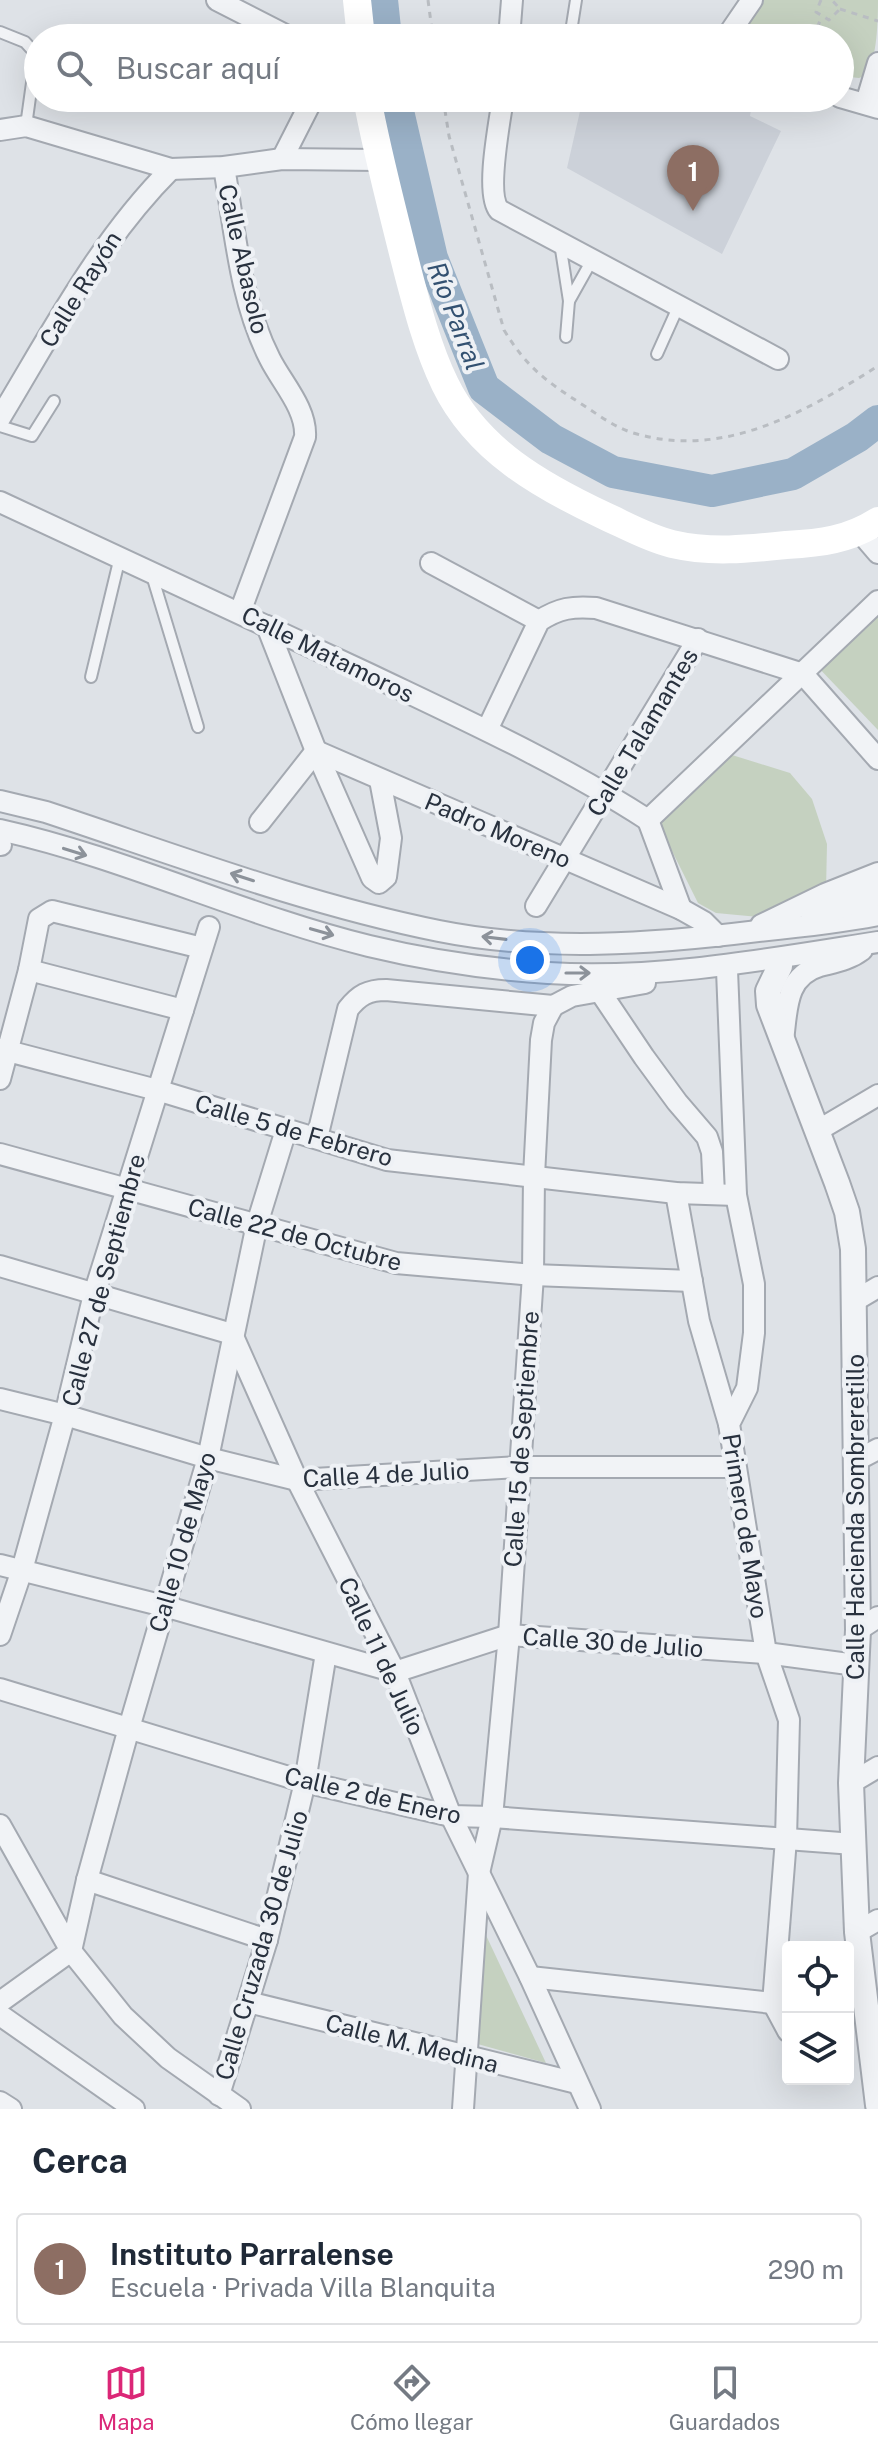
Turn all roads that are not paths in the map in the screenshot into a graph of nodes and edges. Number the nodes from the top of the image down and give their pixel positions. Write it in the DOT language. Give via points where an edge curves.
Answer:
graph roads {
  1 [pos="217,0"];
  2 [pos="357,0"];
  3 [pos="512,0"];
  4 [pos="576,0"];
  5 [pos="752,0"];
  6 [pos="264,24"];
  7 [pos="360,24"];
  8 [pos="510,24"];
  9 [pos="572,24"];
  10 [pos="736,24"];
  11 [pos="0,32"];
  12 [pos="24,42"];
  13 [pos="878,63"];
  14 [pos="872,106"];
  15 [pos="28,112"];
  16 [pos="306,112"];
  17 [pos="370,112"];
  18 [pos="502,112"];
  19 [pos="26,126"];
  20 [pos="0,130"];
  21 [pos="282,159"];
  22 [pos="379,160"];
  23 [pos="224,167"];
  24 [pos="171,169"];
  25 [pos="560,243"];
  26 [pos="592,260"];
  27 [pos="569,301"];
  28 [pos="679,305"];
  29 [pos="566,337"];
  30 [pos="657,354"];
  31 [pos="778,359"];
  32 [pos="8,387"];
  33 [pos="54,401"];
  34 [pos="0,418"];
  35 [pos="0,426"];
  36 [pos="0,502"];
  37 [pos="872,535"];
  38 [pos="120,557"];
  39 [pos="431,563"];
  40 [pos="151,571"];
  41 [pos="878,601"];
  42 [pos="240,612"];
  43 [pos="539,621"];
  44 [pos="267,626"];
  45 [pos="698,639"];
  46 [pos="803,674"];
  47 [pos="91,677"];
  48 [pos="198,727"];
  49 [pos="487,730"];
  50 [pos="316,751"];
  51 [pos="878,759"];
  52 [pos="380,780"];
  53 [pos="606,793"];
  54 [pos="0,801"];
  55 [pos="648,820"];
  56 [pos="260,822"];
  57 [pos="0,830"];
  58 [pos="566,857"];
  59 [pos="878,873"];
  60 [pos="878,893"];
  61 [pos="536,906"];
  62 [pos="681,909"];
  63 [pos="878,915"];
  64 [pos="813,920"];
  65 [pos="209,927"];
  66 [pos="745,933"];
  67 [pos="718,936"];
  68 [pos="874,942"];
  69 [pos="202,948"];
  70 [pos="780,966"];
  71 [pos="29,970"];
  72 [pos="599,990"];
  73 [pos="553,1006"];
  74 [pos="183,1010"];
  75 [pos="783,1045"];
  76 [pos="4,1049"];
  77 [pos="0,1079"];
  78 [pos="157,1090"];
  79 [pos="878,1095"];
  80 [pos="286,1130"];
  81 [pos="817,1131"];
  82 [pos="317,1138"];
  83 [pos="0,1154"];
  84 [pos="534,1176"];
  85 [pos="126,1189"];
  86 [pos="676,1193"];
  87 [pos="714,1194"];
  88 [pos="736,1195"];
  89 [pos="257,1224"];
  90 [pos="0,1266"];
  91 [pos="533,1275"];
  92 [pos="692,1281"];
  93 [pos="878,1287"];
  94 [pos="94,1294"];
  95 [pos="856,1300"];
  96 [pos="232,1334"];
  97 [pos="0,1399"];
  98 [pos="65,1415"];
  99 [pos="729,1424"];
  100 [pos="868,1454"];
  101 [pos="208,1458"];
  102 [pos="518,1467"];
  103 [pos="735,1467"];
  104 [pos="297,1480"];
  105 [pos="0,1565"];
  106 [pos="22,1570"];
  107 [pos="164,1606"];
  108 [pos="868,1623"];
  109 [pos="0,1635"];
  110 [pos="509,1635"];
  111 [pos="326,1653"];
  112 [pos="766,1653"];
  113 [pos="856,1665"];
  114 [pos="395,1672"];
  115 [pos="0,1689"];
  116 [pos="129,1728"];
  117 [pos="878,1767"];
  118 [pos="305,1782"];
  119 [pos="851,1783"];
  120 [pos="451,1816"];
  121 [pos="492,1817"];
  122 [pos="0,1825"];
  123 [pos="786,1839"];
  124 [pos="854,1844"];
  125 [pos="479,1873"];
  126 [pos="87,1880"];
  127 [pos="867,1926"];
  128 [pos="267,1940"];
  129 [pos="71,1951"];
  130 [pos="530,1977"];
  131 [pos="0,2002"];
  132 [pos="248,2002"];
  133 [pos="773,2003"];
  134 [pos="0,2015"];
  135 [pos="782,2020"];
  136 [pos="467,2057"];
  137 [pos="577,2083"];
  138 [pos="219,2095"];
  139 [pos="877,2098"];
  140 [pos="0,2102"];
  141 [pos="11,2109"];
  142 [pos="134,2109"];
  143 [pos="240,2109"];
  144 [pos="463,2109"];
  145 [pos="589,2109"];
  1 -- 6 [label="street"];
  2 -- 7 [label="main road"];
  3 -- 8 [label="street"];
  4 -- 9 [label="lane"];
  5 -- 10 [label="street"];
  11 -- 12 [label="lane"];
  13 -- 14 [label="street"];
  15 -- 19 [label="lane"];
  16 -- 21 [label="street"];
  17 -- 22 [label="main road"];
  18 -- 25 [label="street" via="493,200 499,210"];
  19 -- 20 [label="street"];
  19 -- 24 [label="street"];
  21 -- 22 [label="street"];
  21 -- 23 [label="street"];
  22 -- 37 [label="main road" via="417,307 445,384 471,425 502,457 587,507 673,544 715,551"];
  23 -- 24 [label="street"];
  23 -- 42 [label="street, Calle Abasolo" via="256,330 304,420 305,437"];
  24 -- 32 [label="street, Calle Rayón" via="109,239"];
  25 -- 26 [label="street"];
  25 -- 27 [label="lane"];
  26 -- 27 [label="lane"];
  26 -- 28 [label="street"];
  27 -- 29 [label="lane"];
  28 -- 30 [label="lane"];
  28 -- 31 [label="street"];
  32 -- 34 [label="street, Calle Rayón"];
  33 -- 35 [label="lane" via="32,436"];
  36 -- 38 [label="street, Calle Matamoros"];
  38 -- 40 [label="street, Calle Matamoros"];
  38 -- 47 [label="lane"];
  39 -- 43 [label="street"];
  40 -- 42 [label="street, Calle Matamoros"];
  40 -- 48 [label="lane"];
  41 -- 46 [label="street"];
  42 -- 44 [label="street, Calle Matamoros"];
  43 -- 45 [label="street" via="555,610 596,608"];
  43 -- 49 [label="street"];
  44 -- 49 [label="street, Calle Matamoros"];
  44 -- 50 [label="street"];
  45 -- 46 [label="street"];
  45 -- 53 [label="street, Calle Talamantes"];
  46 -- 51 [label="street"];
  46 -- 55 [label="street"];
  49 -- 53 [label="street, Calle Matamoros"];
  50 -- 52 [label="street, Padro Moreno"];
  50 -- 52 [label="street" via="372,878 379,883 386,877 391,838"];
  50 -- 56 [label="street"];
  52 -- 58 [label="street, Padro Moreno"];
  53 -- 55 [label="street, Calle Matamoros"];
  53 -- 58 [label="street, Calle Talamantes"];
  67 -- 54 [label="street, one-way" via="633,943 530,942 441,931 322,903"];
  55 -- 62 [label="street"];
  57 -- 68 [label="street, one-way" via="278,920 369,946 464,964 549,973 632,973"];
  58 -- 61 [label="street, Calle Talamantes"];
  58 -- 62 [label="street, Padro Moreno"];
  59 -- 66 [label="street"];
  60 -- 64 [label="street"];
  62 -- 67 [label="street, Padro Moreno"];
  63 -- 66 [label="street"];
  65 -- 69 [label="street, Calle 27 de Septiembre"];
  66 -- 67 [label="street"];
  68 -- 75 [label="street" via="852,957 798,978 787,1004"];
  69 -- 71 [label="street" via="52,911 39,919"];
  69 -- 74 [label="street, Calle 27 de Septiembre"];
  70 -- 75 [label="street, Calle Hacienda Sombreretillo" via="768,991"];
  71 -- 74 [label="street"];
  71 -- 76 [label="street"];
  72 -- 73 [label="street"];
  72 -- 87 [label="street" via="707,1137"];
  72 -- 88 [label="street, Primero de Mayo" via="731,970"];
  73 -- 82 [label="street" via="386,990 358,997 348,1009"];
  73 -- 84 [label="street, Calle 15 de Septiembre" via="541,1040"];
  74 -- 78 [label="street, Calle 27 de Septiembre"];
  75 -- 81 [label="street, Calle Hacienda Sombreretillo"];
  76 -- 77 [label="street"];
  76 -- 78 [label="street, Calle 5 de Febrero"];
  78 -- 80 [label="street, Calle 5 de Febrero"];
  78 -- 85 [label="street, Calle 27 de Septiembre"];
  79 -- 81 [label="street"];
  80 -- 82 [label="street, Calle 5 de Febrero"];
  80 -- 89 [label="street, Calle 10 de Mayo"];
  81 -- 95 [label="street, Calle Hacienda Sombreretillo" via="847,1212"];
  82 -- 84 [label="street, Calle 5 de Febrero" via="387,1160"];
  83 -- 85 [label="street, Calle 22 de Octubre"];
  84 -- 86 [label="street, Calle 5 de Febrero"];
  84 -- 91 [label="street, Calle 15 de Septiembre"];
  85 -- 89 [label="street, Calle 22 de Octubre"];
  85 -- 94 [label="street, Calle 27 de Septiembre"];
  86 -- 87 [label="street, Calle 5 de Febrero"];
  86 -- 92 [label="street"];
  87 -- 88 [label="street, Calle 5 de Febrero"];
  88 -- 99 [label="street, Primero de Mayo" via="754,1284 754,1333 747,1388"];
  89 -- 91 [label="street, Calle 22 de Octubre" via="396,1263"];
  89 -- 96 [label="street, Calle 10 de Mayo"];
  90 -- 94 [label="street"];
  91 -- 92 [label="street, Calle 22 de Octubre"];
  91 -- 102 [label="street, Calle 15 de Septiembre"];
  92 -- 99 [label="street"];
  93 -- 95 [label="street"];
  94 -- 96 [label="street"];
  94 -- 98 [label="street, Calle 27 de Septiembre"];
  95 -- 100 [label="street, Calle Hacienda Sombreretillo"];
  96 -- 101 [label="street, Calle 10 de Mayo"];
  96 -- 104 [label="street, Calle 11 de Julio"];
  97 -- 98 [label="street, Calle 4 de Julio"];
  98 -- 101 [label="street, Calle 4 de Julio"];
  98 -- 106 [label="street, Calle 27 de Septiembre"];
  99 -- 103 [label="street, Primero de Mayo"];
  100 -- 108 [label="street, Calle Hacienda Sombreretillo"];
  101 -- 104 [label="street, Calle 4 de Julio"];
  101 -- 107 [label="street, Calle 10 de Mayo"];
  102 -- 103 [label="street, Calle 4 de Julio"];
  102 -- 104 [label="street, Calle 4 de Julio"];
  102 -- 110 [label="street, Calle 15 de Septiembre"];
  103 -- 112 [label="street, Primero de Mayo"];
  104 -- 114 [label="street, Calle 11 de Julio"];
  105 -- 106 [label="street"];
  106 -- 107 [label="street"];
  106 -- 109 [label="street, Calle 27 de Septiembre"];
  107 -- 111 [label="street"];
  107 -- 116 [label="street, Calle 10 de Mayo"];
  108 -- 113 [label="street, Calle Hacienda Sombreretillo"];
  110 -- 112 [label="street, Calle 30 de Julio"];
  110 -- 114 [label="street, Calle 30 de Julio"];
  110 -- 121 [label="street, Calle 15 de Septiembre"];
  111 -- 114 [label="street"];
  111 -- 118 [label="street, Calle Cruzada 30 de Julio"];
  112 -- 113 [label="street, Calle 30 de Julio"];
  112 -- 123 [label="street, Primero de Mayo" via="789,1720"];
  113 -- 119 [label="street, Calle Hacienda Sombreretillo"];
  114 -- 120 [label="street, Calle 11 de Julio"];
  115 -- 116 [label="street, Calle 2 de Enero"];
  116 -- 118 [label="street, Calle 2 de Enero"];
  116 -- 126 [label="street, Calle 10 de Mayo"];
  117 -- 119 [label="street"];
  118 -- 120 [label="street, Calle 2 de Enero"];
  118 -- 128 [label="street, Calle Cruzada 30 de Julio"];
  119 -- 124 [label="street, Calle Hacienda Sombreretillo"];
  120 -- 121 [label="street, Calle 2 de Enero"];
  120 -- 125 [label="street, Calle 11 de Julio"];
  121 -- 123 [label="street, Calle 2 de Enero"];
  121 -- 125 [label="street, Calle 15 de Septiembre"];
  122 -- 129 [label="street"];
  123 -- 124 [label="street, Calle 2 de Enero"];
  123 -- 133 [label="street, Primero de Mayo"];
  124 -- 127 [label="street, Calle Hacienda Sombreretillo"];
  125 -- 130 [label="street, Calle 11 de Julio"];
  125 -- 136 [label="street, Calle 15 de Septiembre"];
  126 -- 128 [label="street"];
  126 -- 129 [label="street, Calle 10 de Mayo"];
  127 -- 139 [label="street, Calle Hacienda Sombreretillo"];
  128 -- 132 [label="street, Calle Cruzada 30 de Julio"];
  129 -- 131 [label="street"];
  129 -- 138 [label="street" via="143,2037"];
  130 -- 133 [label="street"];
  130 -- 137 [label="street, Calle 11 de Julio"];
  132 -- 136 [label="street, Calle M. Medina"];
  132 -- 138 [label="street, Calle Cruzada 30 de Julio"];
  133 -- 135 [label="street"];
  134 -- 142 [label="street"];
  136 -- 137 [label="street, Calle M. Medina"];
  136 -- 144 [label="street, Calle 15 de Septiembre"];
  137 -- 145 [label="street, Calle 11 de Julio"];
  138 -- 143 [label="street"];
  140 -- 141 [label="street"];
}
